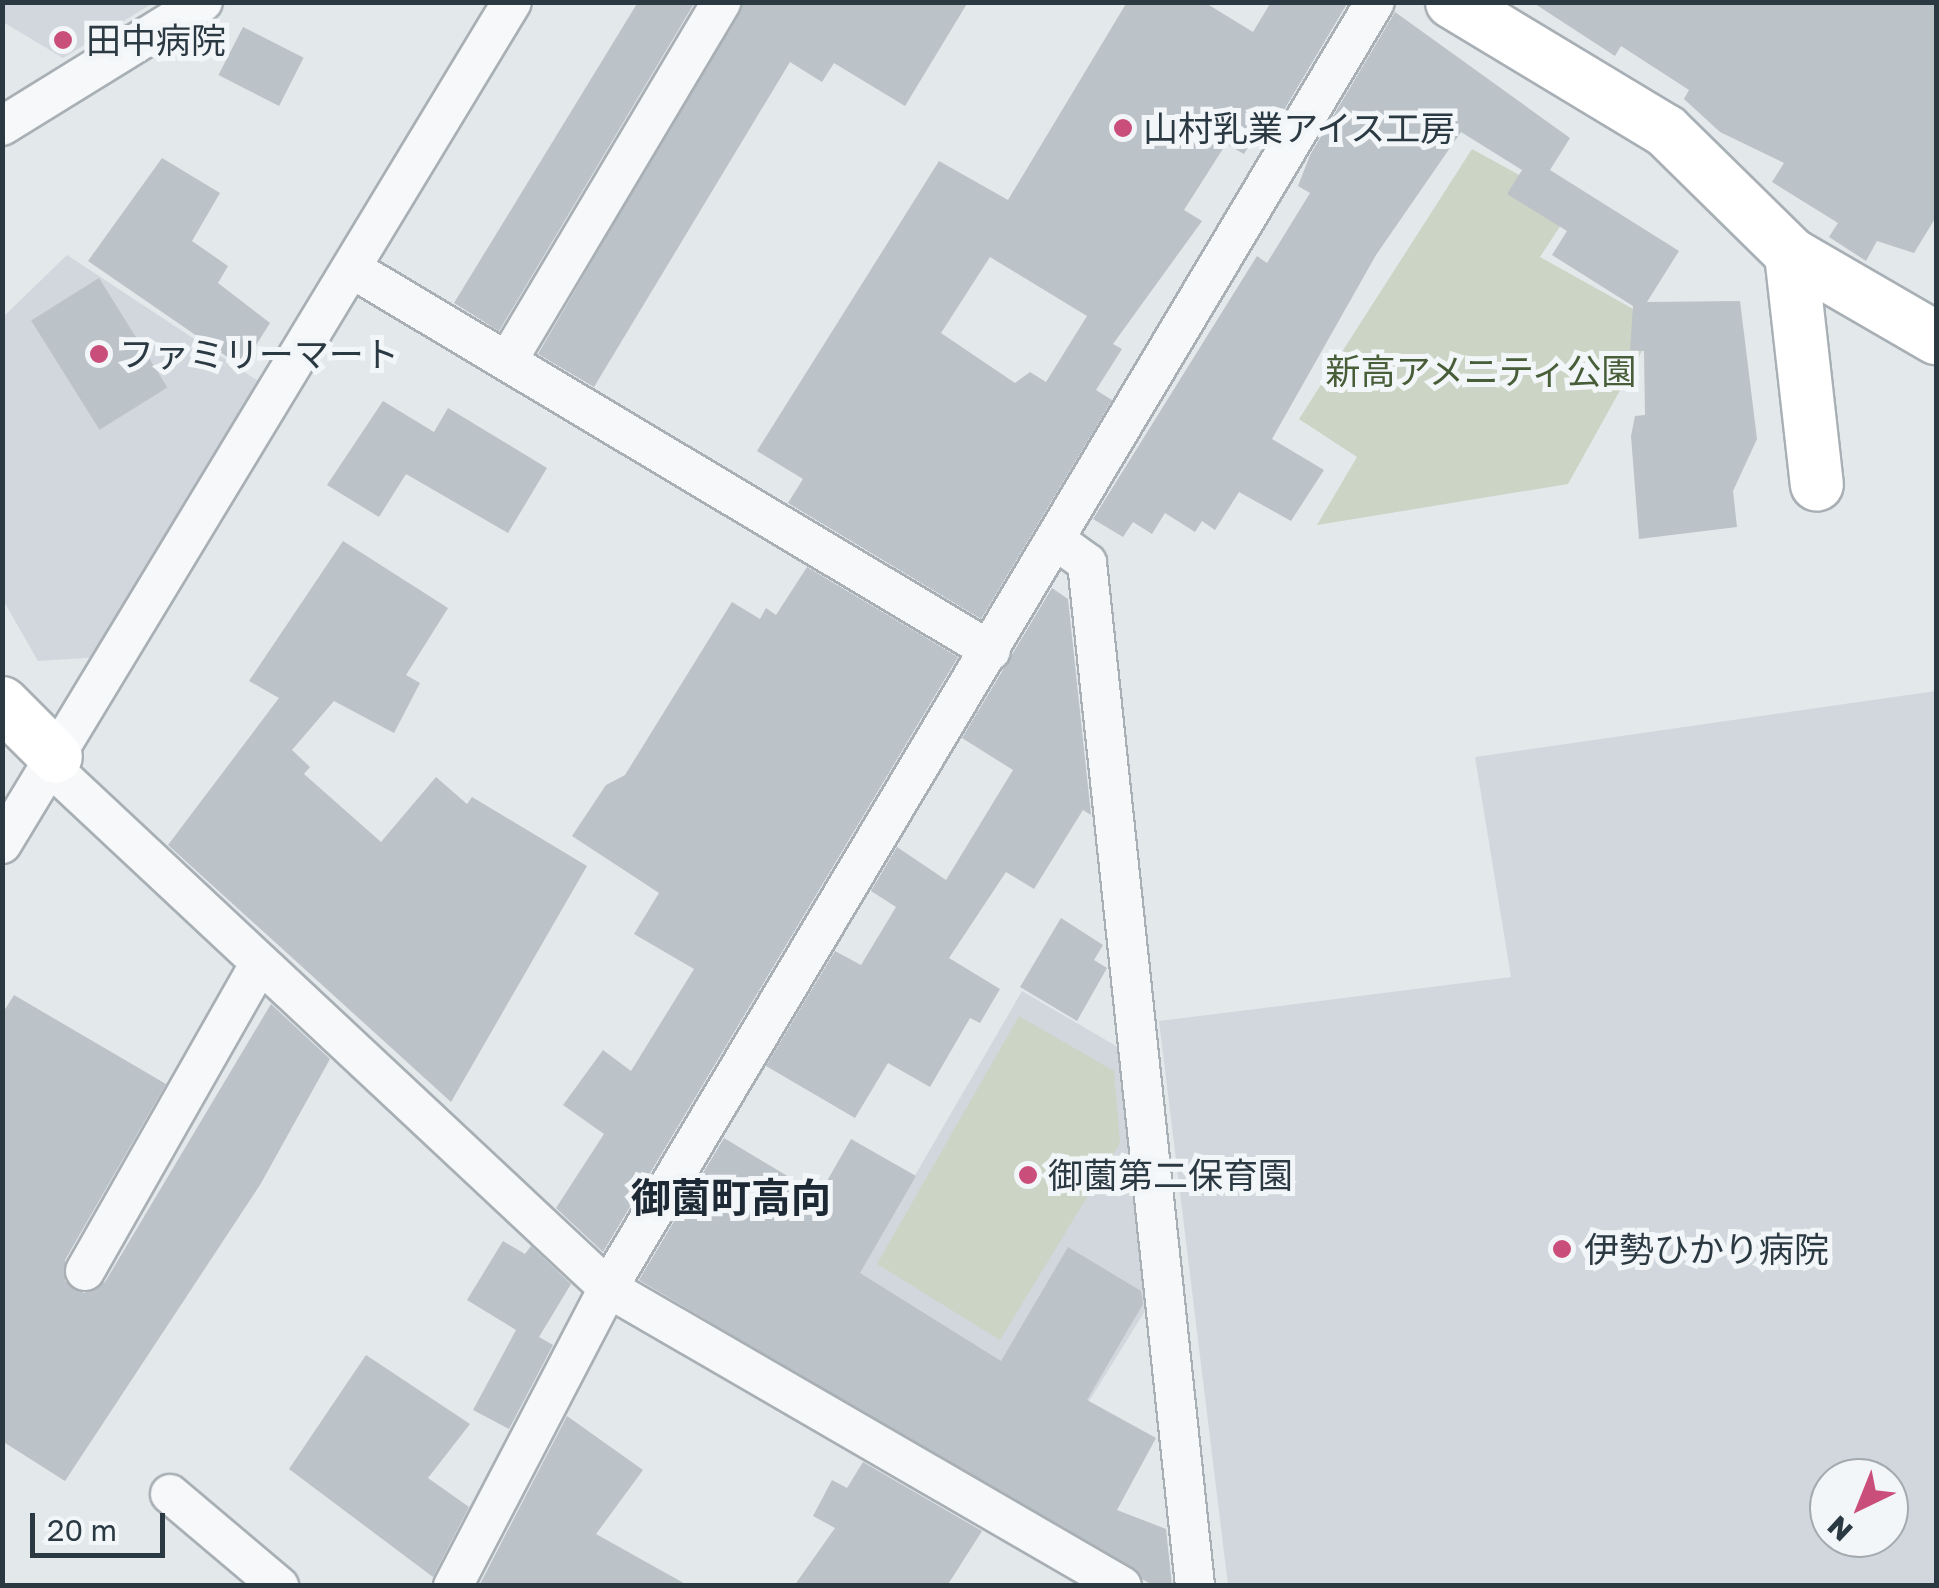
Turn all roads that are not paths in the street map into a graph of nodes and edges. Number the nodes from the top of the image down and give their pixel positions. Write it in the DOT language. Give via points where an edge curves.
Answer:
graph roads {
  1 [pos="203,2"];
  2 [pos="512,2"];
  3 [pos="721,2"];
  4 [pos="1375,2"];
  5 [pos="1452,2"];
  6 [pos="2,126"];
  7 [pos="1790,254"];
  8 [pos="354,270"];
  9 [pos="1936,338"];
  10 [pos="508,360"];
  11 [pos="1817,486"];
  12 [pos="1058,541"];
  13 [pos="992,651"];
  14 [pos="2,703"];
  15 [pos="53,761"];
  16 [pos="2,844"];
  17 [pos="260,963"];
  18 [pos="84,1271"];
  19 [pos="608,1288"];
  20 [pos="170,1494"];
  21 [pos="280,1586"];
  22 [pos="453,1586"];
  23 [pos="1122,1586"];
  24 [pos="1195,1586"];
  1 -- 6 [label="street"];
  2 -- 8 [label="street"];
  3 -- 10 [label="street"];
  4 -- 12 [label="street"];
  5 -- 7 [label="street" via="1666,131"];
  7 -- 9 [label="street"];
  7 -- 11 [label="street"];
  8 -- 10 [label="street"];
  8 -- 15 [label="street"];
  10 -- 13 [label="street"];
  12 -- 13 [label="street"];
  12 -- 24 [label="street" via="1087,563"];
  13 -- 19 [label="street"];
  14 -- 15 [label="street"];
  15 -- 16 [label="street"];
  15 -- 17 [label="street"];
  17 -- 18 [label="street"];
  17 -- 19 [label="street"];
  19 -- 22 [label="street"];
  19 -- 23 [label="street"];
  20 -- 21 [label="street"];
}
